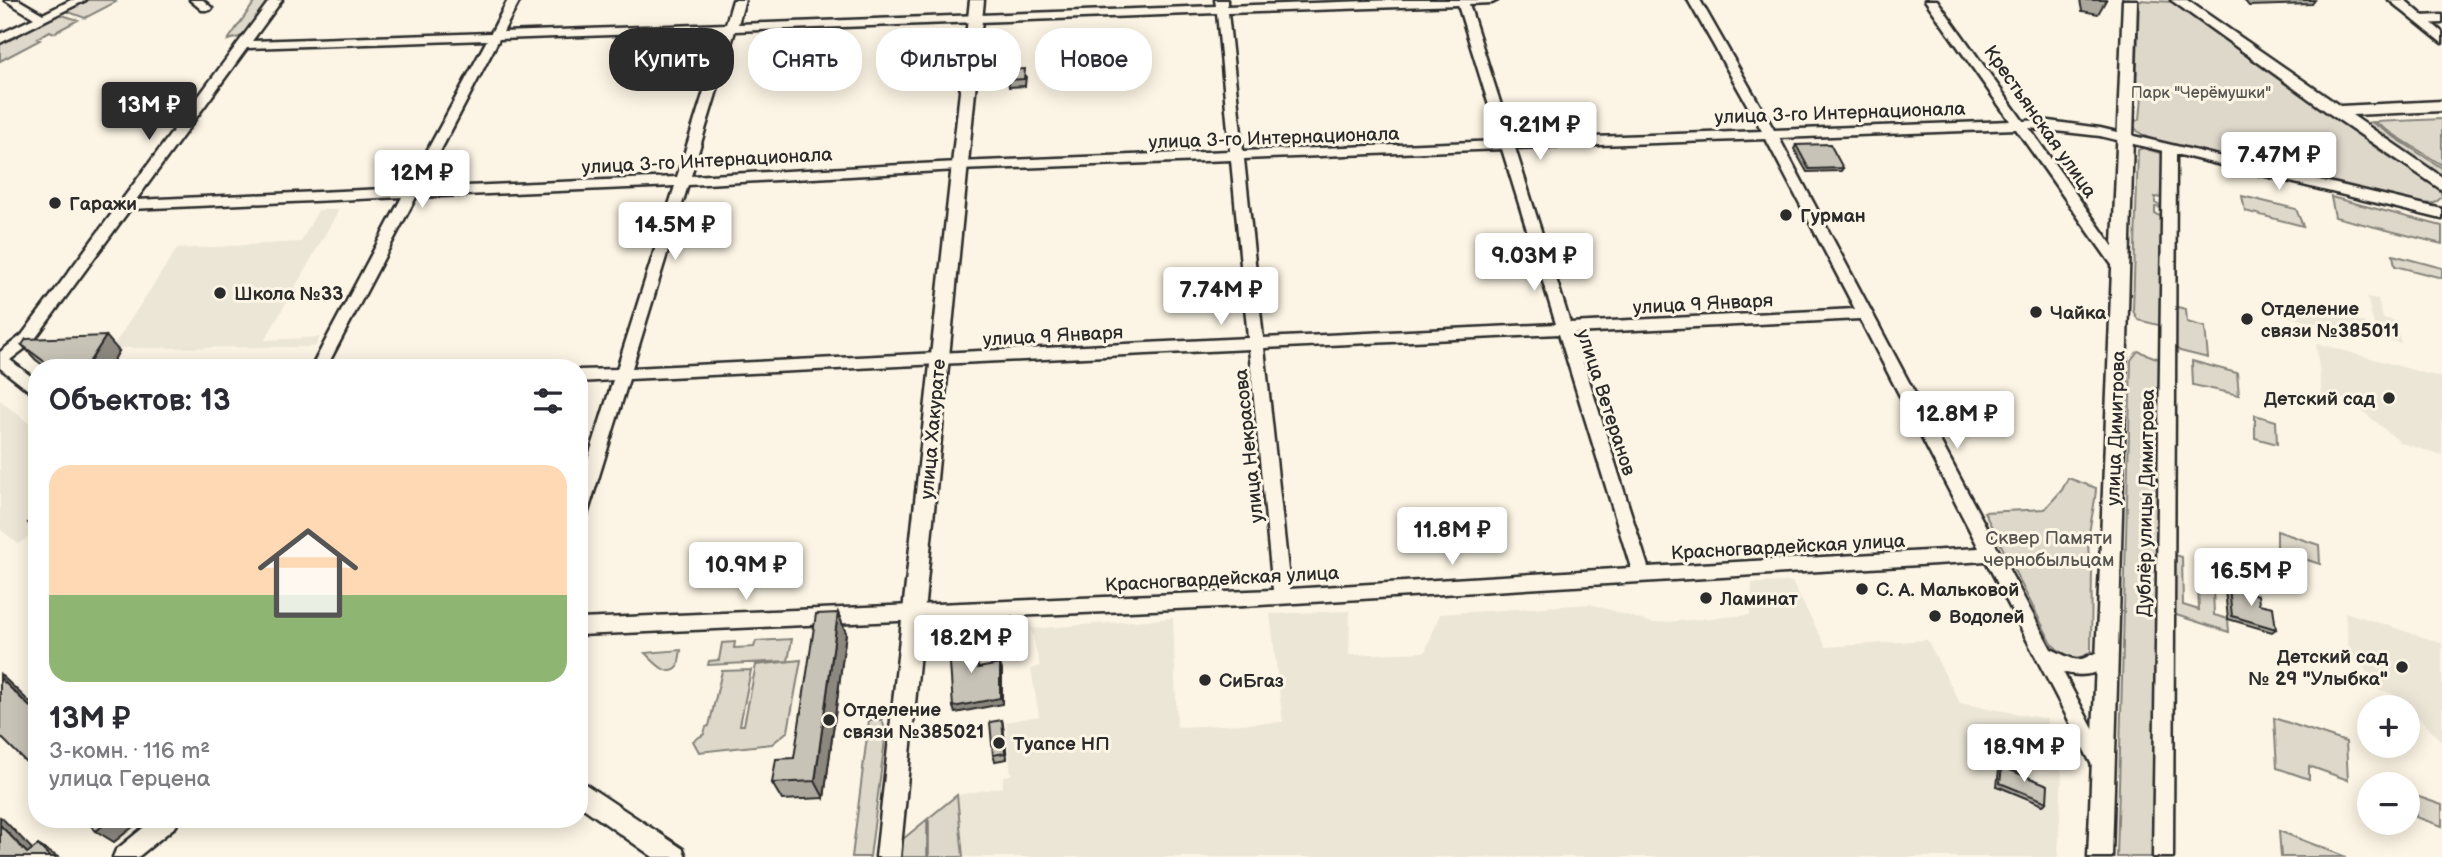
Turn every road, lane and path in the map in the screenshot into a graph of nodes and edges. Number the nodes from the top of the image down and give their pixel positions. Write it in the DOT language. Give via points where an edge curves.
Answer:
graph roads {
  1 [pos="11,0"];
  2 [pos="80,0"];
  3 [pos="276,0"];
  4 [pos="513,0"];
  5 [pos="738,0"];
  6 [pos="977,0"];
  7 [pos="1492,0"];
  8 [pos="1694,0"];
  9 [pos="1931,0"];
  10 [pos="2130,0"];
  11 [pos="2178,0"];
  12 [pos="2396,0"];
  13 [pos="1463,1"];
  14 [pos="1222,4"];
  15 [pos="975,17"];
  16 [pos="42,18"];
  17 [pos="2442,19"];
  18 [pos="2420,20"];
  19 [pos="730,28"];
  20 [pos="609,32"];
  21 [pos="495,36"];
  22 [pos="0,39"];
  23 [pos="2442,39"];
  24 [pos="243,45"];
  25 [pos="710,91"];
  26 [pos="2442,106"];
  27 [pos="2335,111"];
  28 [pos="2021,125"];
  29 [pos="1770,134"];
  30 [pos="2125,139"];
  31 [pos="1508,147"];
  32 [pos="2170,149"];
  33 [pos="1239,158"];
  34 [pos="958,166"];
  35 [pos="681,181"];
  36 [pos="2442,185"];
  37 [pos="412,192"];
  38 [pos="2442,203"];
  39 [pos="123,205"];
  40 [pos="2417,206"];
  41 [pos="2442,214"];
  42 [pos="2119,265"];
  43 [pos="1864,314"];
  44 [pos="1563,328"];
  45 [pos="1257,343"];
  46 [pos="323,359"];
  47 [pos="939,359"];
  48 [pos="0,360"];
  49 [pos="623,373"];
  50 [pos="588,375"];
  51 [pos="28,383"];
  52 [pos="588,485"];
  53 [pos="1991,554"];
  54 [pos="1642,575"];
  55 [pos="1282,597"];
  56 [pos="915,614"];
  57 [pos="588,626"];
  58 [pos="2046,655"];
  59 [pos="2106,656"];
  60 [pos="2101,763"];
  61 [pos="588,796"];
  62 [pos="158,828"];
  63 [pos="123,857"];
  64 [pos="674,857"];
  65 [pos="888,857"];
  66 [pos="2100,857"];
  67 [pos="2163,857"];
  1 -- 16 [label="street"];
  2 -- 16 [label="street"];
  3 -- 24 [label="street"];
  4 -- 21 [label="street"];
  5 -- 19 [label="street"];
  6 -- 15 [label="main road, улица Хакурате"];
  7 -- 13 [label="street"];
  8 -- 29 [label="street"];
  9 -- 28 [label="street, Крестьянская улица"];
  10 -- 30 [label="main road, улица Димитрова"];
  11 -- 27 [label="main road"];
  12 -- 18 [label="main road"];
  13 -- 14 [label="street"];
  13 -- 31 [label="street, улица Ветеранов"];
  14 -- 15 [label="street"];
  14 -- 33 [label="street, улица Некрасова"];
  15 -- 19 [label="street"];
  15 -- 34 [label="main road, улица Хакурате"];
  16 -- 22 [label="street"];
  17 -- 18 [label="street"];
  18 -- 23 [label="main road"];
  20 -- 21 [label="street"];
  21 -- 24 [label="street"];
  21 -- 37 [label="street"];
  24 -- 39 [label="street"];
  25 -- 35 [label="street"];
  26 -- 27 [label="main road"];
  27 -- 36 [label="main road"];
  28 -- 29 [label="street, улица 3-го Интернационала"];
  28 -- 30 [label="street, улица 3-го Интернационала" via="2078,128"];
  28 -- 42 [label="street, Крестьянская улица"];
  29 -- 31 [label="street, улица 3-го Интернационала"];
  29 -- 43 [label="street"];
  30 -- 32 [label="street, улица 3-го Интернационала"];
  30 -- 42 [label="main road, улица Димитрова"];
  31 -- 33 [label="street, улица 3-го Интернационала"];
  31 -- 44 [label="street, улица Ветеранов"];
  32 -- 40 [label="street, улица 3-го Интернационала"];
  32 -- 67 [label="street, Дублёр улицы Димитрова"];
  33 -- 34 [label="street, улица 3-го Интернационала"];
  33 -- 45 [label="street, улица Некрасова"];
  34 -- 35 [label="street, улица 3-го Интернационала"];
  34 -- 47 [label="main road, улица Хакурате"];
  35 -- 37 [label="street, улица 3-го Интернационала"];
  35 -- 49 [label="street"];
  37 -- 39 [label="street, улица 3-го Интернационала"];
  37 -- 46 [label="street"];
  38 -- 40 [label="street, улица 3-го Интернационала"];
  39 -- 48 [label="street" via="27,339"];
  40 -- 41 [label="street, улица 3-го Интернационала"];
  42 -- 59 [label="main road, улица Димитрова"];
  43 -- 44 [label="street, улица 9 Января"];
  43 -- 53 [label="street"];
  44 -- 45 [label="street, улица 9 Января"];
  44 -- 54 [label="street, улица Ветеранов"];
  45 -- 47 [label="street, улица 9 Января"];
  45 -- 55 [label="street, улица Некрасова"];
  47 -- 49 [label="street, улица 9 Января"];
  47 -- 56 [label="main road, улица Хакурате"];
  48 -- 51 [label="street"];
  49 -- 50 [label="street, улица 9 Января"];
  49 -- 52 [label="street"];
  53 -- 54 [label="street, Красногвардейская улица"];
  53 -- 58 [label="street"];
  54 -- 55 [label="street, Красногвардейская улица"];
  55 -- 56 [label="street, Красногвардейская улица"];
  56 -- 57 [label="street, Красногвардейская улица"];
  56 -- 65 [label="main road, улица Хакурате"];
  58 -- 59 [label="street" via="2080,670"];
  58 -- 60 [label="street"];
  59 -- 60 [label="main road, улица Димитрова"];
  60 -- 66 [label="main road, улица Димитрова"];
  61 -- 64 [label="main road"];
  62 -- 63 [label="street"];
}
